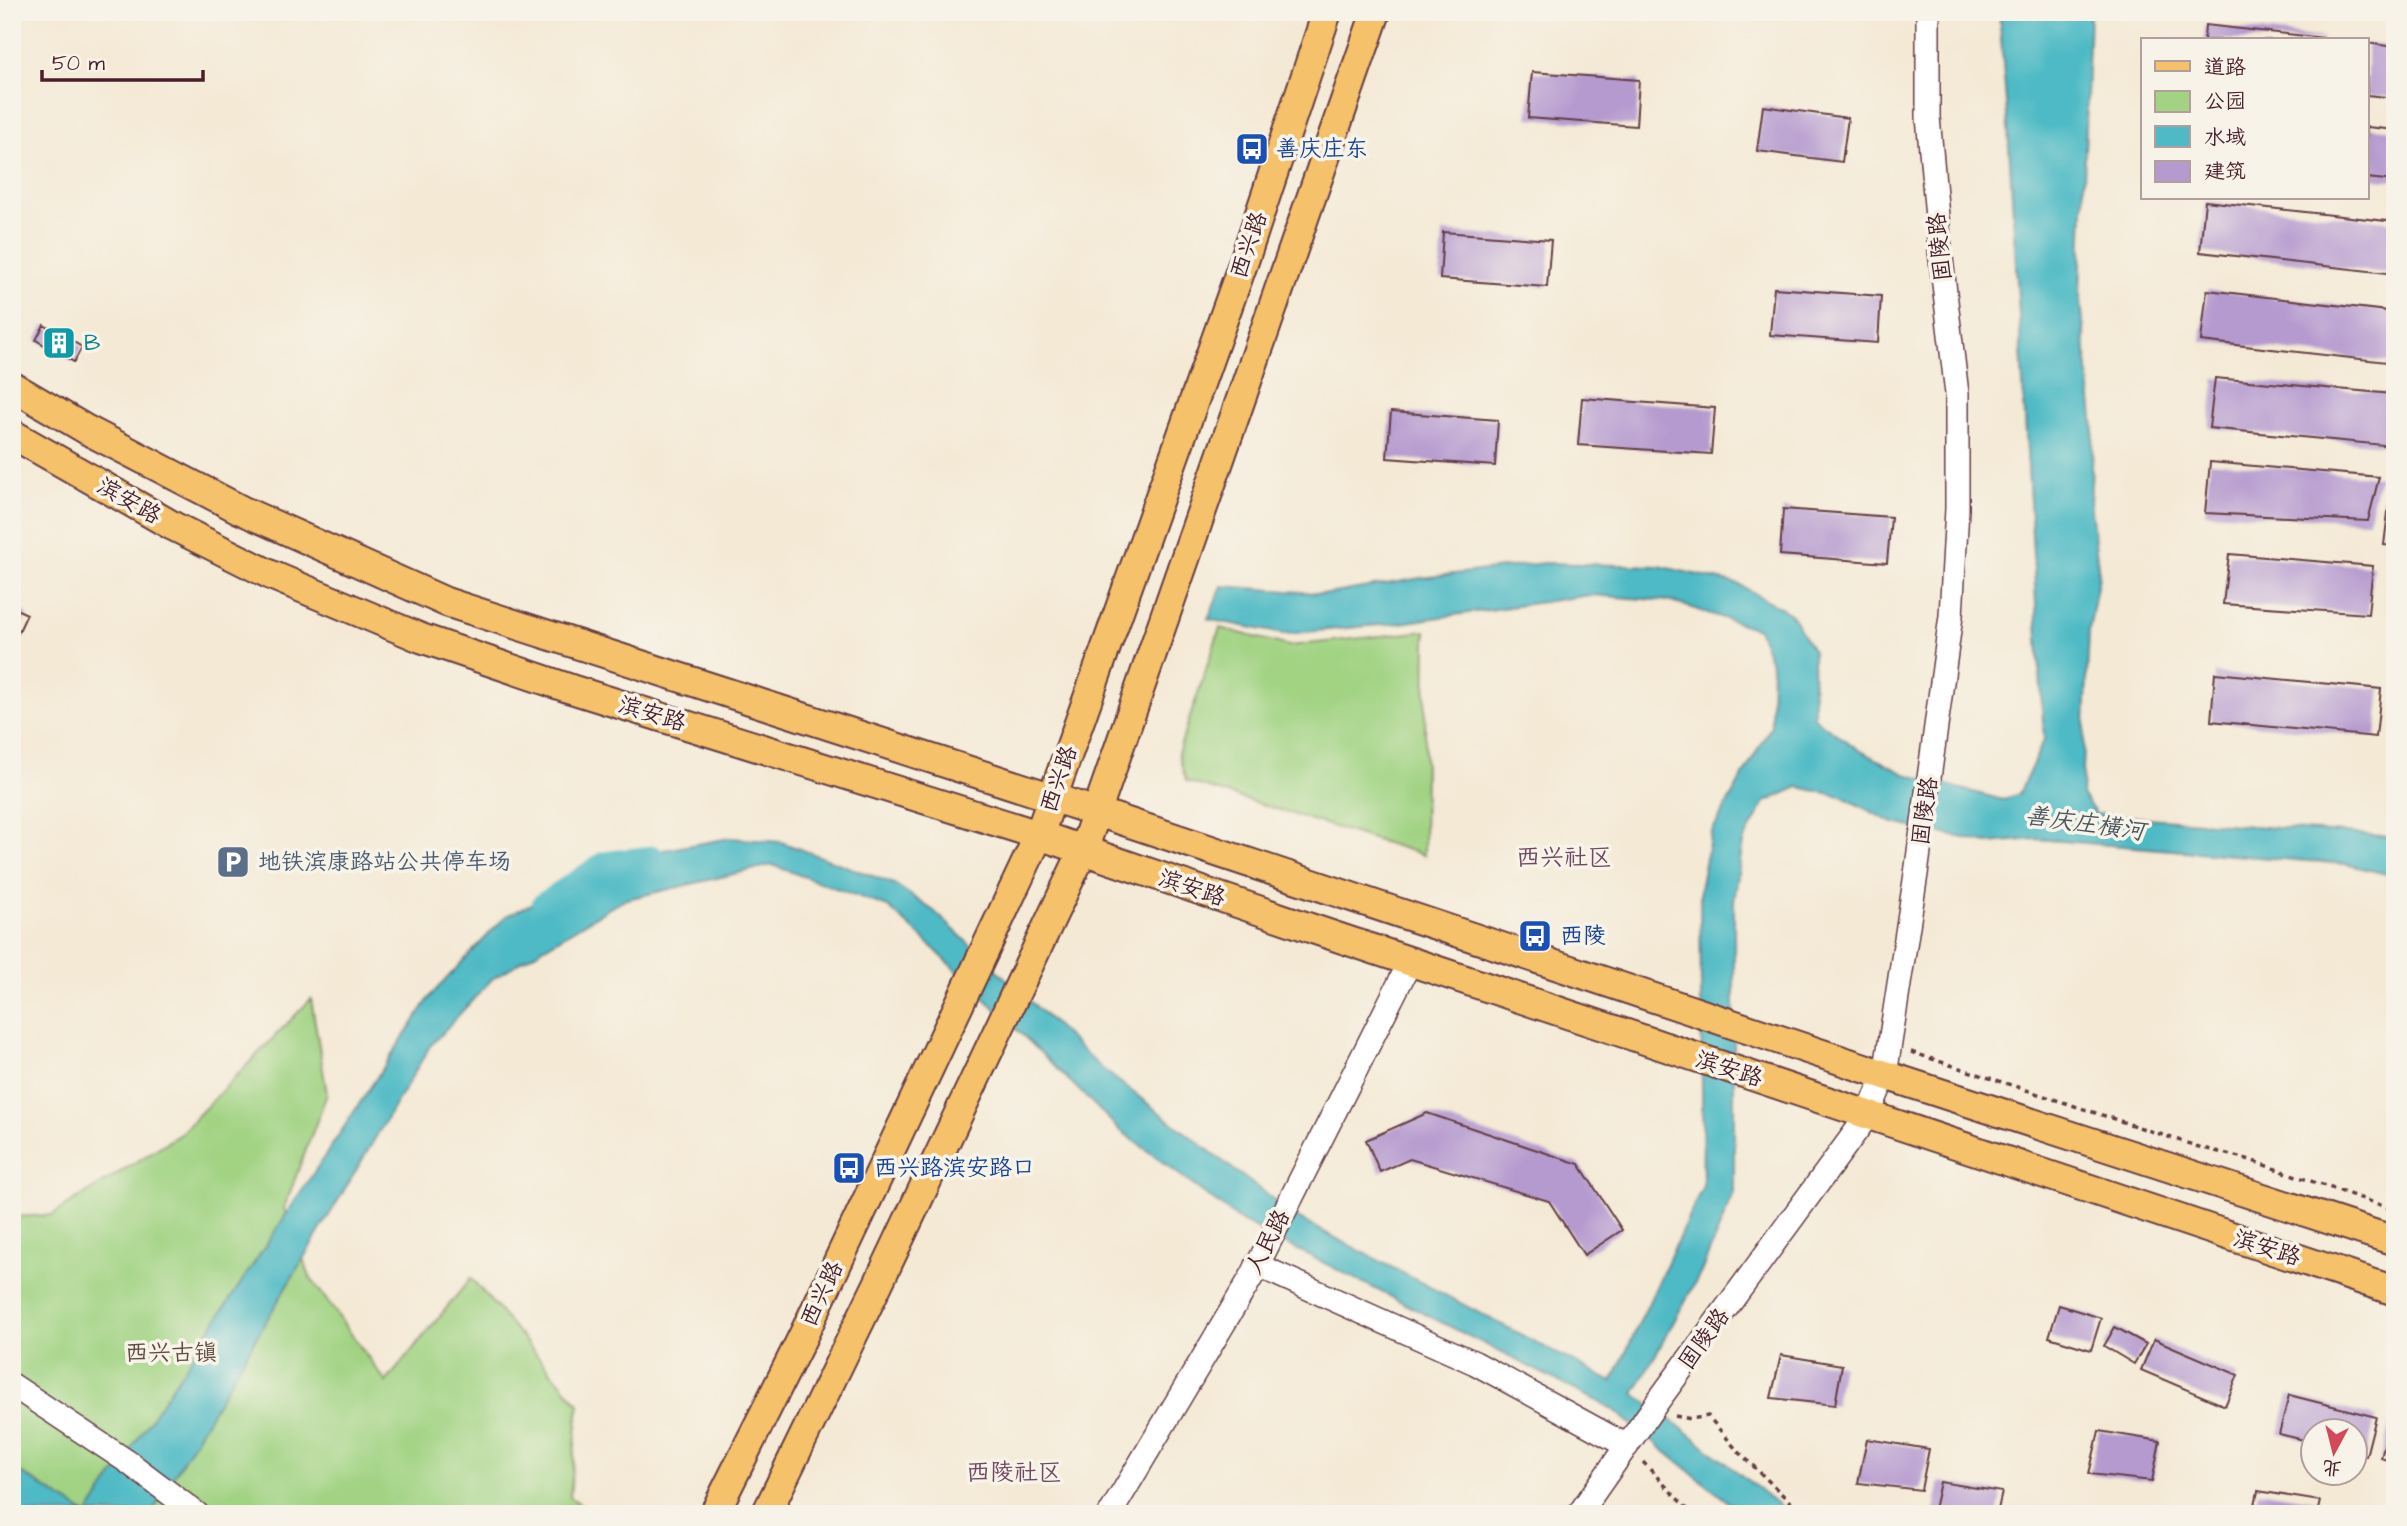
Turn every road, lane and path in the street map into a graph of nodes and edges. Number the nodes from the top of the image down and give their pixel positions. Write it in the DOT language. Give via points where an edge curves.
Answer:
graph roads {
  1 [pos="1327,12"];
  2 [pos="1376,12"];
  3 [pos="1928,12"];
  4 [pos="12,386"];
  5 [pos="12,434"];
  6 [pos="1051,798"];
  7 [pos="1097,812"];
  8 [pos="1040,835"];
  9 [pos="1083,851"];
  10 [pos="1410,962"];
  11 [pos="1890,1045"];
  12 [pos="1885,1075"];
  13 [pos="1868,1115"];
  14 [pos="2395,1210"];
  15 [pos="2395,1241"];
  16 [pos="1257,1265"];
  17 [pos="2395,1291"];
  18 [pos="12,1384"];
  19 [pos="1658,1401"];
  20 [pos="1627,1446"];
  21 [pos="197,1514"];
  22 [pos="714,1514"];
  23 [pos="766,1514"];
  24 [pos="1110,1514"];
  25 [pos="1579,1514"];
  26 [pos="1692,1514"];
  27 [pos="1802,1514"];
  1 -- 6 [label="main road, 西兴路" via="1245,258"];
  2 -- 7 [label="main road, 西兴路"];
  3 -- 11 [label="street, 固陵路" via="1928,117 1957,394 1958,509 1951,616"];
  4 -- 6 [label="main road, 滨安路" via="241,510 446,601"];
  5 -- 8 [label="main road, 滨安路" via="173,526 271,575 421,638"];
  6 -- 7 [label="main road, 滨安路"];
  6 -- 8 [label="main road, 西兴路"];
  7 -- 9 [label="main road, 西兴路"];
  7 -- 12 [label="main road, 滨安路"];
  8 -- 9 [label="main road, 滨安路"];
  8 -- 22 [label="main road, 西兴路"];
  9 -- 10 [label="main road, 滨安路"];
  9 -- 23 [label="main road, 西兴路"];
  10 -- 13 [label="main road, 滨安路"];
  10 -- 16 [label="street, 人民路"];
  11 -- 12 [label="street, 固陵路"];
  11 -- 14 [label="path"];
  12 -- 13 [label="street, 固陵路"];
  12 -- 15 [label="main road, 滨安路"];
  13 -- 17 [label="main road, 滨安路"];
  13 -- 19 [label="street, 固陵路"];
  16 -- 20 [label="street" via="1475,1363"];
  16 -- 24 [label="street, 人民路"];
  18 -- 21 [label="street"];
  19 -- 20 [label="street, 固陵路"];
  19 -- 27 [label="path" via="1669,1415 1708,1416"];
  20 -- 25 [label="street, 固陵路"];
  20 -- 26 [label="path"];
}
